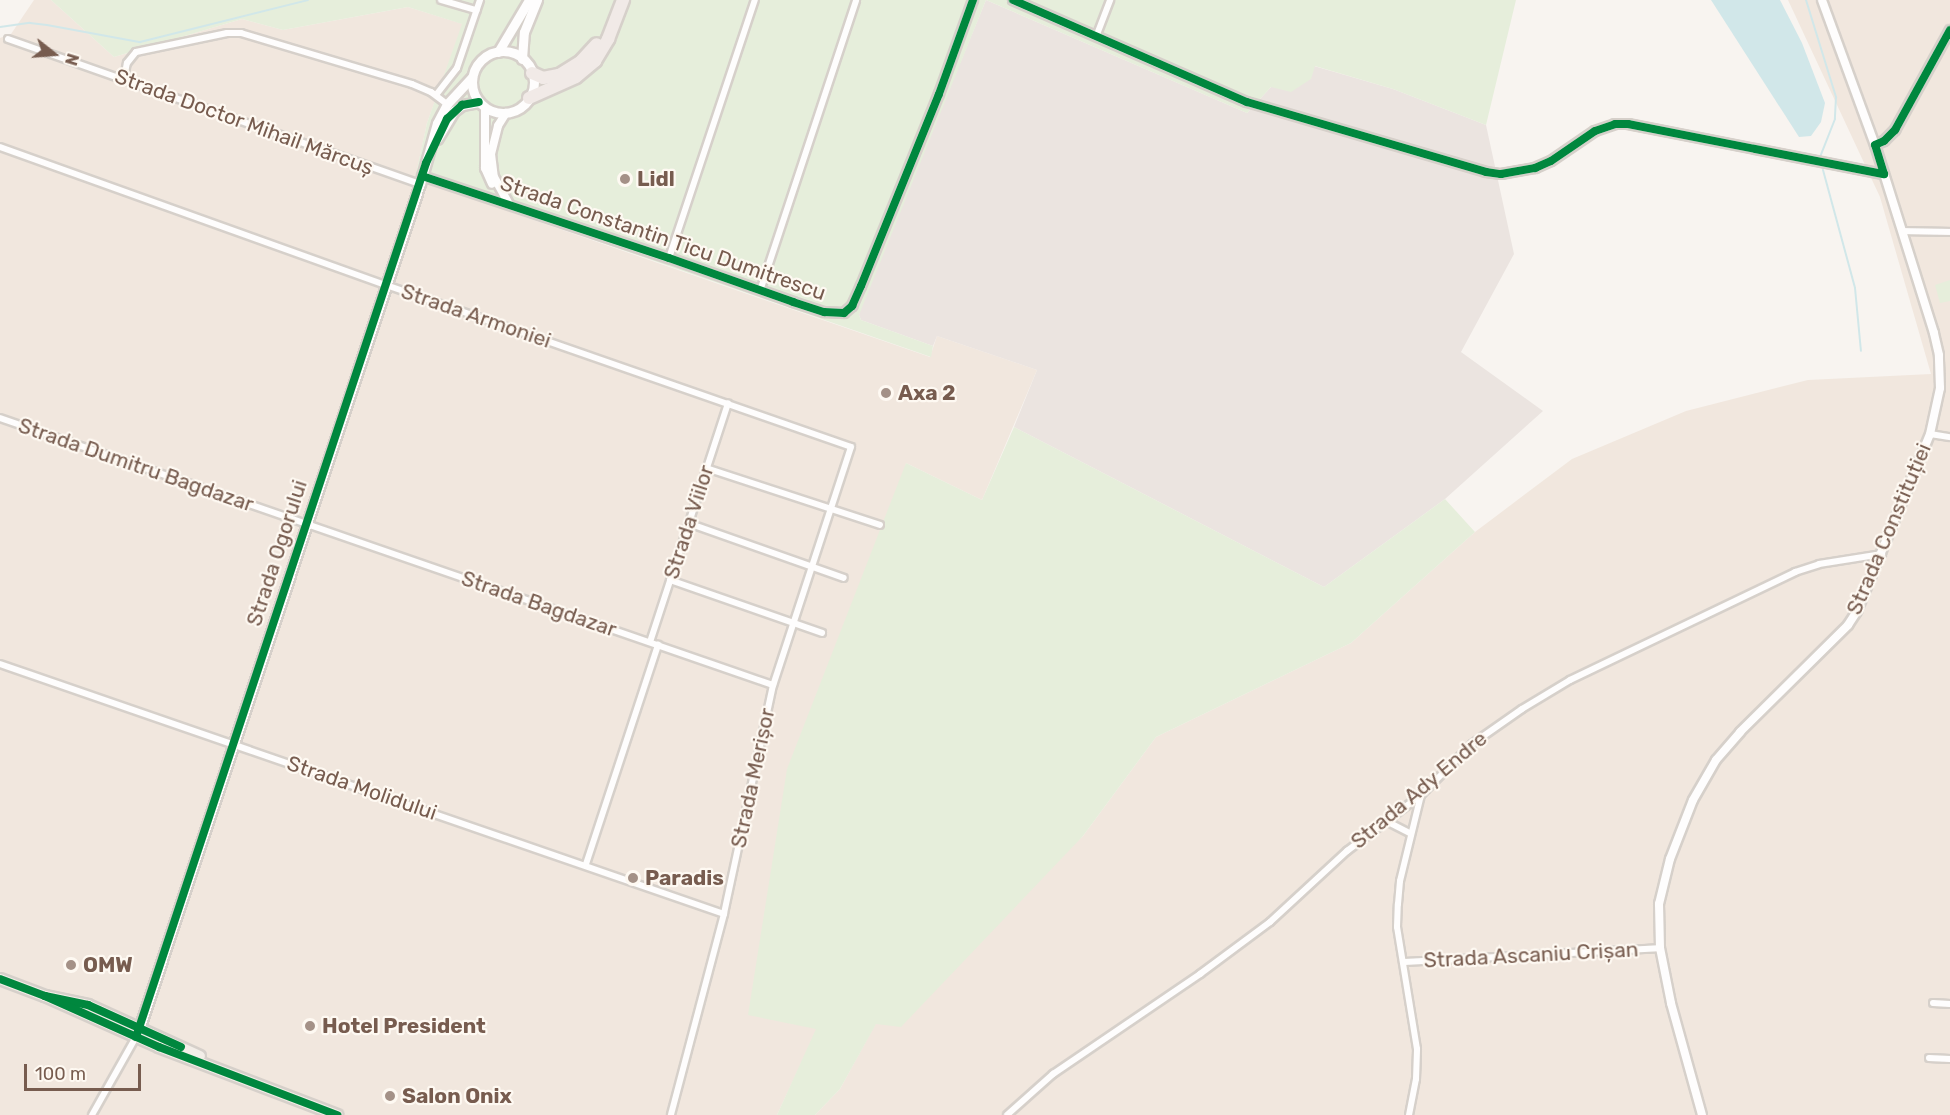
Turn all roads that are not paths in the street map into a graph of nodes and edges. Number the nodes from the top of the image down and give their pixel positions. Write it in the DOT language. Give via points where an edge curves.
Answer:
graph roads {
  1 [pos="441,0"];
  2 [pos="480,0"];
  3 [pos="528,0"];
  4 [pos="537,0"];
  5 [pos="622,0"];
  6 [pos="755,0"];
  7 [pos="856,0"];
  8 [pos="973,0"];
  9 [pos="1012,0"];
  10 [pos="1110,0"];
  11 [pos="1822,0"];
  12 [pos="477,10"];
  13 [pos="1950,30"];
  14 [pos="1096,37"];
  15 [pos="8,39"];
  16 [pos="498,52"];
  17 [pos="522,59"];
  18 [pos="532,73"];
  19 [pos="472,77"];
  20 [pos="124,78"];
  21 [pos="436,95"];
  22 [pos="529,98"];
  23 [pos="447,104"];
  24 [pos="482,105"];
  25 [pos="506,113"];
  26 [pos="1875,145"];
  27 [pos="0,147"];
  28 [pos="426,163"];
  29 [pos="1884,174"];
  30 [pos="418,180"];
  31 [pos="500,191"];
  32 [pos="509,205"];
  33 [pos="1902,231"];
  34 [pos="1950,232"];
  35 [pos="669,258"];
  36 [pos="386,285"];
  37 [pos="760,291"];
  38 [pos="728,403"];
  39 [pos="0,418"];
  40 [pos="1930,434"];
  41 [pos="1950,437"];
  42 [pos="851,447"];
  43 [pos="706,468"];
  44 [pos="830,509"];
  45 [pos="306,523"];
  46 [pos="688,524"];
  47 [pos="880,525"];
  48 [pos="1882,554"];
  49 [pos="812,566"];
  50 [pos="844,578"];
  51 [pos="670,580"];
  52 [pos="794,624"];
  53 [pos="822,633"];
  54 [pos="650,642"];
  55 [pos="658,645"];
  56 [pos="0,664"];
  57 [pos="773,685"];
  58 [pos="234,743"];
  59 [pos="1421,795"];
  60 [pos="1386,821"];
  61 [pos="1410,833"];
  62 [pos="585,864"];
  63 [pos="724,914"];
  64 [pos="1660,948"];
  65 [pos="1403,962"];
  66 [pos="0,979"];
  67 [pos="1933,1002"];
  68 [pos="1950,1004"];
  69 [pos="138,1032"];
  70 [pos="1929,1058"];
  71 [pos="1950,1059"];
  72 [pos="92,1115"];
  73 [pos="337,1115"];
  74 [pos="671,1115"];
  75 [pos="1007,1115"];
  76 [pos="1409,1115"];
  77 [pos="1702,1115"];
  1 -- 12 [label="street"];
  2 -- 12 [label="street"];
  3 -- 16 [label="main road"];
  4 -- 17 [label="main road" via="524,32"];
  5 -- 18 [label="highway" via="598,42 581,61 549,78"];
  5 -- 22 [label="highway" via="608,39 589,66 566,82"];
  6 -- 35 [label="street"];
  7 -- 37 [label="street"];
  8 -- 37 [label="street, Strada Constantin Ticu Dumitrescu" via="852,306 835,314"];
  9 -- 14 [label="street"];
  10 -- 14 [label="street"];
  11 -- 26 [label="street, Strada Constituției"];
  12 -- 21 [label="street" via="457,68"];
  13 -- 26 [label="street" via="1895,130"];
  14 -- 29 [label="street" via="1247,102 1486,172 1501,174 1535,168 1595,131 1628,124"];
  15 -- 20 [label="street, Strada Doctor Mihail Mărcuș"];
  16 -- 17 [label="main road"];
  16 -- 19 [label="main road" via="484,58"];
  17 -- 18 [label="main road"];
  18 -- 22 [label="main road"];
  19 -- 23 [label="main road, Strada Ogorului"];
  19 -- 24 [label="main road" via="472,88"];
  20 -- 21 [label="street" via="127,63 136,52 241,33 412,84"];
  20 -- 30 [label="street, Strada Doctor Mihail Mărcuș"];
  21 -- 23 [label="street"];
  22 -- 25 [label="main road" via="522,107"];
  23 -- 28 [label="main road, Strada Ogorului" via="437,123"];
  24 -- 25 [label="main road"];
  24 -- 28 [label="main road, Strada Ogorului" via="462,105 447,119"];
  24 -- 31 [label="street" via="485,168"];
  25 -- 31 [label="street" via="498,126 491,154"];
  26 -- 29 [label="street, Strada Constituției"];
  27 -- 36 [label="street, Strada Armoniei"];
  28 -- 30 [label="main road, Strada Ogorului"];
  29 -- 33 [label="street, Strada Constituției"];
  30 -- 32 [label="street, Strada Constantin Ticu Dumitrescu"];
  30 -- 36 [label="main road, Strada Ogorului"];
  31 -- 32 [label="street"];
  32 -- 35 [label="street, Strada Constantin Ticu Dumitrescu"];
  33 -- 34 [label="street"];
  33 -- 40 [label="street, Strada Constituției" via="1939,355 1939,397"];
  35 -- 37 [label="street, Strada Constantin Ticu Dumitrescu"];
  36 -- 38 [label="street, Strada Armoniei"];
  36 -- 45 [label="main road, Strada Ogorului"];
  38 -- 42 [label="street, Strada Armoniei"];
  38 -- 43 [label="street, Strada Viilor"];
  39 -- 45 [label="street, Strada Dumitru Bagdazar"];
  40 -- 41 [label="street"];
  40 -- 48 [label="street, Strada Constituției"];
  42 -- 44 [label="street, Strada Merișor"];
  43 -- 44 [label="street"];
  43 -- 46 [label="street, Strada Viilor"];
  44 -- 47 [label="street"];
  44 -- 49 [label="street, Strada Merișor"];
  45 -- 54 [label="street, Strada Bagdazar"];
  45 -- 58 [label="main road, Strada Ogorului"];
  46 -- 49 [label="street"];
  46 -- 51 [label="street, Strada Viilor"];
  48 -- 59 [label="street, Strada Ady Endre" via="1826,562 1795,572 1570,680 1488,731"];
  48 -- 64 [label="street, Strada Constituției" via="1864,598 1848,624 1740,732 1704,778 1665,874 1658,916"];
  49 -- 50 [label="street"];
  49 -- 52 [label="street, Strada Merișor"];
  51 -- 52 [label="street"];
  51 -- 54 [label="street, Strada Viilor"];
  52 -- 53 [label="street"];
  52 -- 57 [label="street, Strada Merișor"];
  54 -- 55 [label="street, Strada Bagdazar"];
  55 -- 57 [label="street, Strada Bagdazar"];
  55 -- 62 [label="street"];
  56 -- 58 [label="street, Strada Molidului"];
  57 -- 63 [label="street, Strada Merișor"];
  58 -- 62 [label="street, Strada Molidului"];
  58 -- 69 [label="main road, Strada Ogorului"];
  59 -- 60 [label="street, Strada Ady Endre"];
  59 -- 61 [label="street"];
  60 -- 61 [label="street"];
  60 -- 75 [label="street, Strada Ady Endre" via="1269,922 1053,1074"];
  61 -- 65 [label="street" via="1398,904"];
  62 -- 63 [label="street, Strada Molidului"];
  63 -- 74 [label="street, Strada Merișor"];
  64 -- 65 [label="street, Strada Ascaniu Crișan"];
  64 -- 77 [label="street, Strada Constituției"];
  65 -- 76 [label="street" via="1418,1048"];
  66 -- 69 [label="main road" via="45,996 88,1005"];
  67 -- 68 [label="street"];
  69 -- 72 [label="street"];
  69 -- 73 [label="main road"];
  70 -- 71 [label="street"];
}
